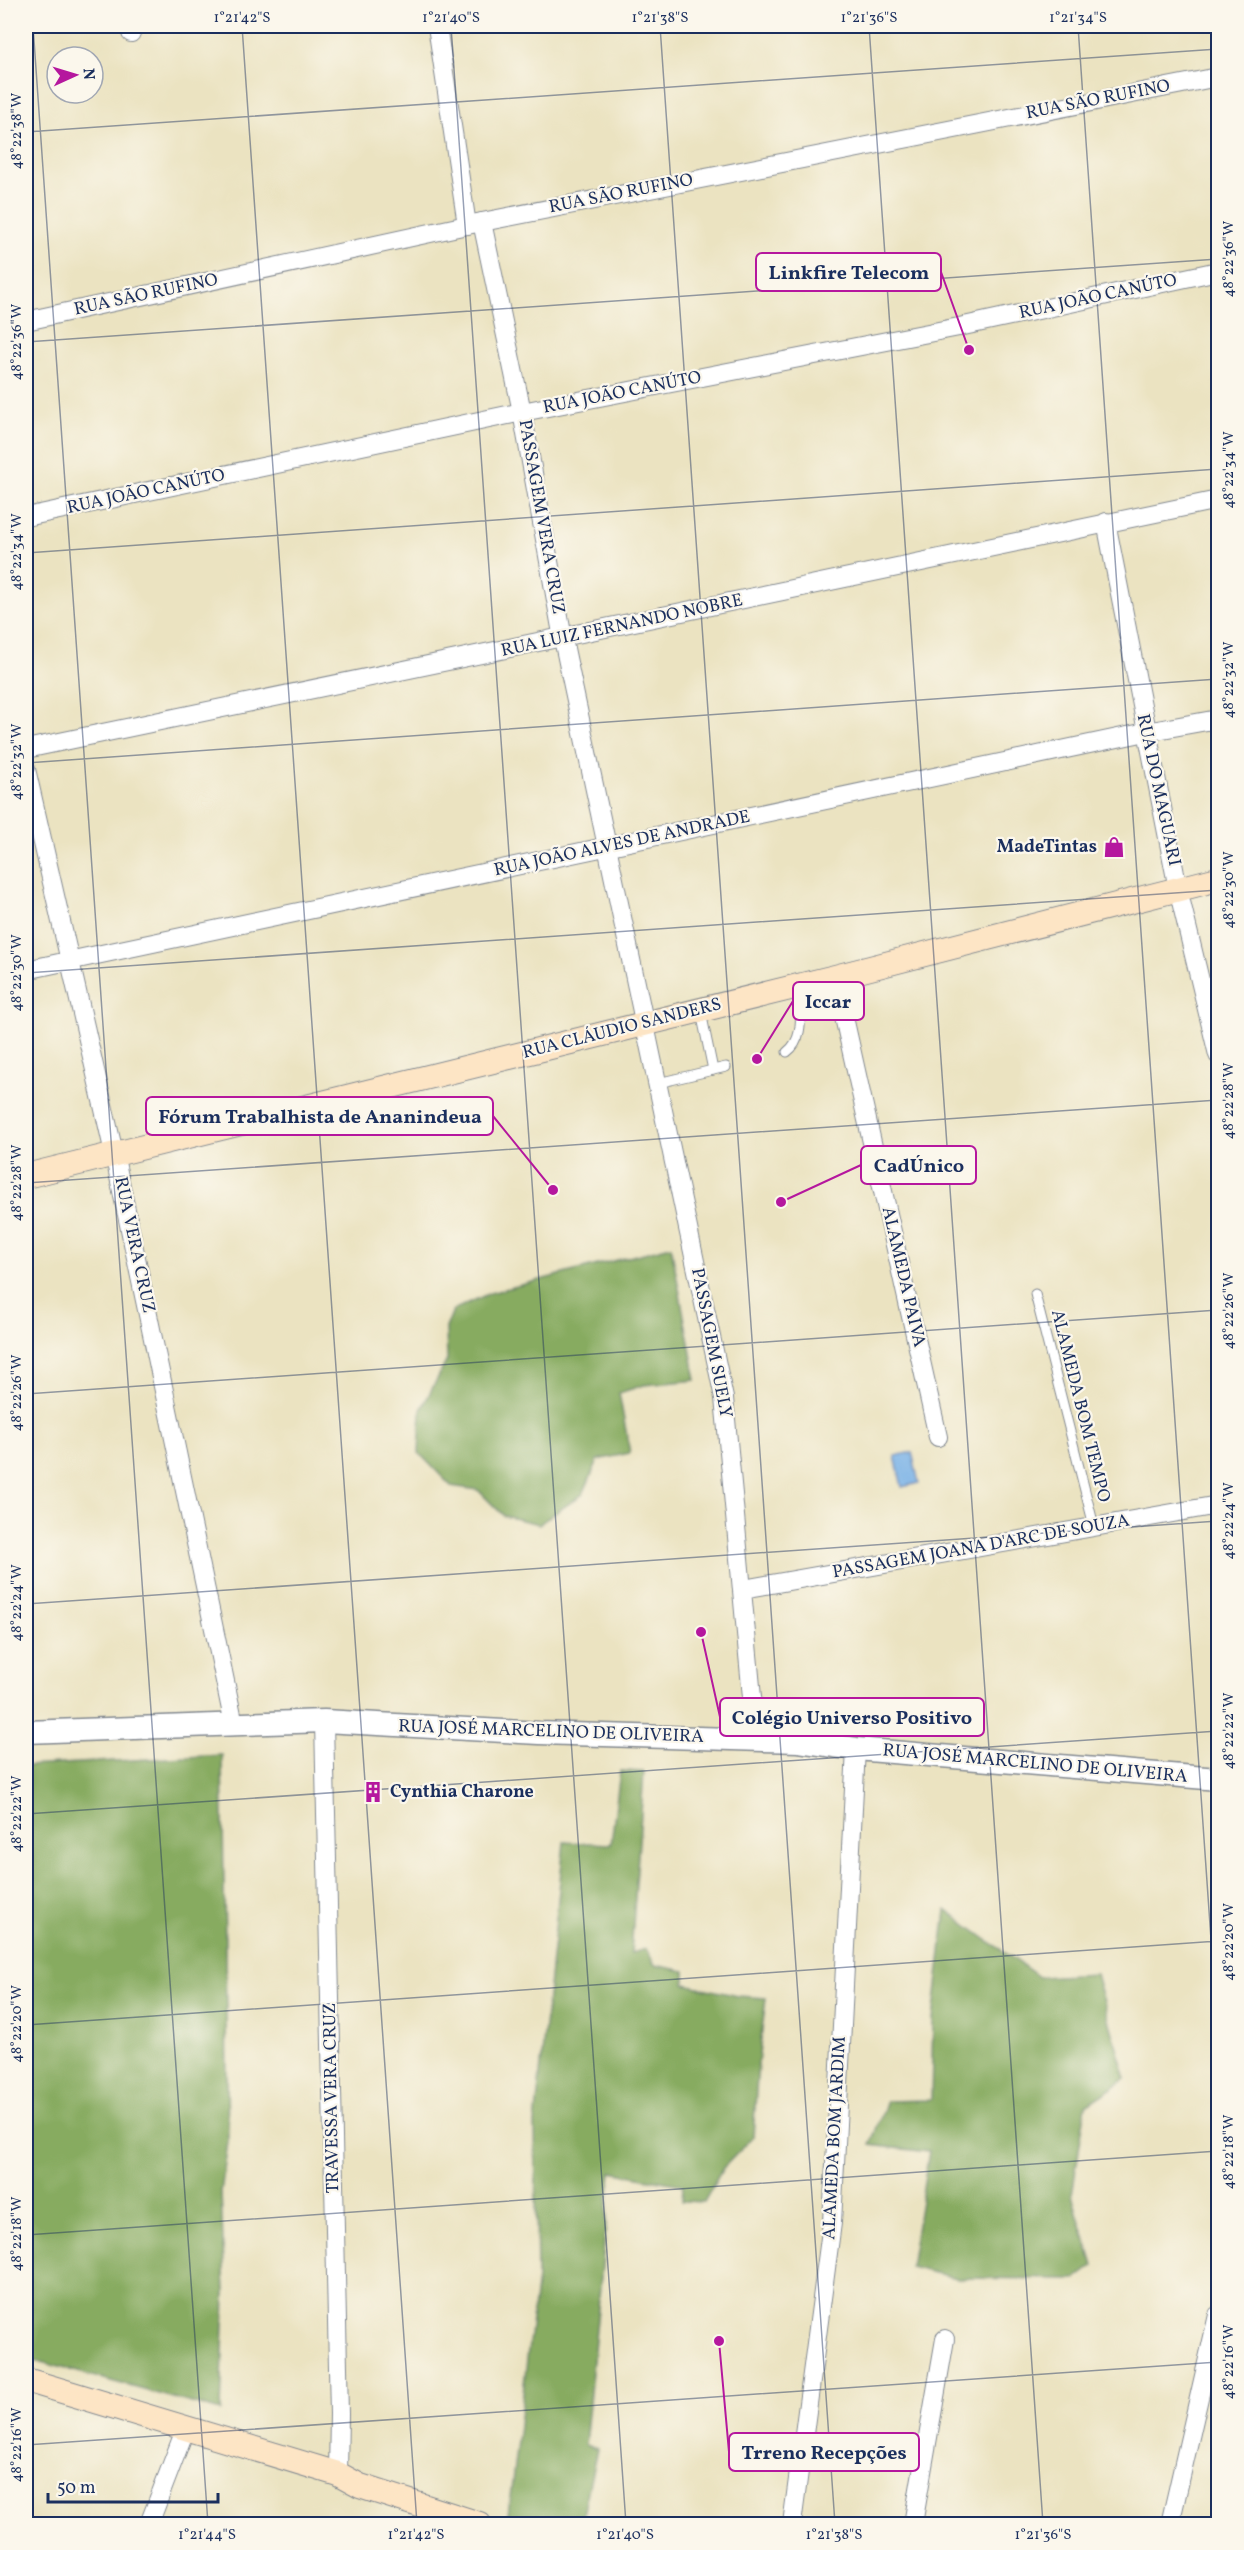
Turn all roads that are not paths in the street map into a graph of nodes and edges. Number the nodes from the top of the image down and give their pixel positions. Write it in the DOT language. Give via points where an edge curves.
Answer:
graph roads {
  1 [pos="437,26"];
  2 [pos="1218,77"];
  3 [pos="475,224"];
  4 [pos="1218,271"];
  5 [pos="26,321"];
  6 [pos="522,412"];
  7 [pos="1218,500"];
  8 [pos="26,517"];
  9 [pos="1106,522"];
  10 [pos="563,639"];
  11 [pos="1218,719"];
  12 [pos="1146,732"];
  13 [pos="26,749"];
  14 [pos="26,768"];
  15 [pos="608,848"];
  16 [pos="1218,879"];
  17 [pos="1178,889"];
  18 [pos="69,960"];
  19 [pos="26,970"];
  20 [pos="835,977"];
  21 [pos="801,986"];
  22 [pos="701,1010"];
  23 [pos="645,1023"];
  24 [pos="787,1052"];
  25 [pos="1218,1055"];
  26 [pos="726,1067"];
  27 [pos="713,1070"];
  28 [pos="658,1083"];
  29 [pos="114,1153"];
  30 [pos="26,1176"];
  31 [pos="1035,1294"];
  32 [pos="938,1437"];
  33 [pos="1218,1505"];
  34 [pos="1094,1526"];
  35 [pos="743,1589"];
  36 [pos="324,1721"];
  37 [pos="234,1724"];
  38 [pos="26,1732"];
  39 [pos="756,1740"];
  40 [pos="856,1749"];
  41 [pos="1218,1779"];
  42 [pos="1218,2314"];
  43 [pos="945,2339"];
  44 [pos="26,2380"];
  45 [pos="185,2430"];
  46 [pos="338,2474"];
  47 [pos="451,2520"];
  48 [pos="149,2524"];
  49 [pos="479,2524"];
  50 [pos="792,2524"];
  51 [pos="913,2524"];
  52 [pos="1170,2524"];
  1 -- 3 [label="street, PASSAGEM VERA CRUZ"];
  2 -- 3 [label="street, RUA SÃO RUFINO"];
  3 -- 5 [label="street, RUA SÃO RUFINO"];
  3 -- 6 [label="street, PASSAGEM VERA CRUZ"];
  4 -- 6 [label="street, RUA JOÃO CANÚTO" via="959,327"];
  6 -- 8 [label="street, RUA JOÃO CANÚTO"];
  6 -- 10 [label="street, PASSAGEM VERA CRUZ"];
  7 -- 9 [label="street, RUA LUIZ FERNANDO NOBRE"];
  9 -- 10 [label="street, RUA LUIZ FERNANDO NOBRE"];
  9 -- 12 [label="street, RUA DO MAGUARI"];
  10 -- 13 [label="street, RUA LUIZ FERNANDO NOBRE"];
  10 -- 15 [label="street, PASSAGEM VERA CRUZ"];
  11 -- 12 [label="street, RUA JOÃO ALVES DE ANDRADE"];
  12 -- 15 [label="street, RUA JOÃO ALVES DE ANDRADE"];
  12 -- 17 [label="street, RUA DO MAGUARI"];
  14 -- 18 [label="street, RUA VERA CRUZ"];
  15 -- 18 [label="street, RUA JOÃO ALVES DE ANDRADE"];
  15 -- 23 [label="street, PASSAGEM VERA CRUZ"];
  16 -- 17 [label="main road, RUA CLÁUDIO SANDERS"];
  17 -- 20 [label="main road, RUA CLÁUDIO SANDERS"];
  17 -- 25 [label="street, RUA DO MAGUARI"];
  18 -- 19 [label="street, RUA JOÃO ALVES DE ANDRADE"];
  18 -- 29 [label="street, RUA VERA CRUZ"];
  20 -- 21 [label="main road, RUA CLÁUDIO SANDERS"];
  20 -- 32 [label="street, ALAMEDA PAIVA"];
  21 -- 22 [label="main road, RUA CLÁUDIO SANDERS"];
  21 -- 24 [label="lane" via="799,1038"];
  22 -- 23 [label="main road, RUA CLÁUDIO SANDERS"];
  22 -- 27 [label="lane"];
  23 -- 28 [label="street, PASSAGEM SUELY"];
  23 -- 29 [label="main road, RUA CLÁUDIO SANDERS"];
  26 -- 27 [label="lane"];
  27 -- 28 [label="lane"];
  28 -- 35 [label="street, PASSAGEM SUELY" via="724,1398"];
  29 -- 30 [label="main road, RUA CLÁUDIO SANDERS"];
  29 -- 37 [label="street, RUA VERA CRUZ"];
  31 -- 34 [label="lane, ALAMEDA BOM TEMPO"];
  33 -- 34 [label="street, PASSAGEM JOANA D'ARC DE SOUZA"];
  34 -- 35 [label="street, PASSAGEM JOANA D'ARC DE SOUZA"];
  35 -- 39 [label="street, PASSAGEM SUELY"];
  36 -- 37 [label="street, RUA JOSÉ MARCELINO DE OLIVEIRA"];
  36 -- 39 [label="street, RUA JOSÉ MARCELINO DE OLIVEIRA"];
  36 -- 46 [label="street, TRAVESSA VERA CRUZ"];
  37 -- 38 [label="street, RUA JOSÉ MARCELINO DE OLIVEIRA"];
  39 -- 40 [label="street, RUA JOSÉ MARCELINO DE OLIVEIRA"];
  40 -- 41 [label="street, RUA JOSÉ MARCELINO DE OLIVEIRA"];
  40 -- 50 [label="street, ALAMEDA BOM JARDIM" via="832,2223"];
  42 -- 52 [label="street"];
  43 -- 51 [label="street"];
  44 -- 45 [label="main road"];
  45 -- 46 [label="main road"];
  45 -- 48 [label="street"];
  46 -- 47 [label="main road"];
  47 -- 49 [label="main road"];
}
